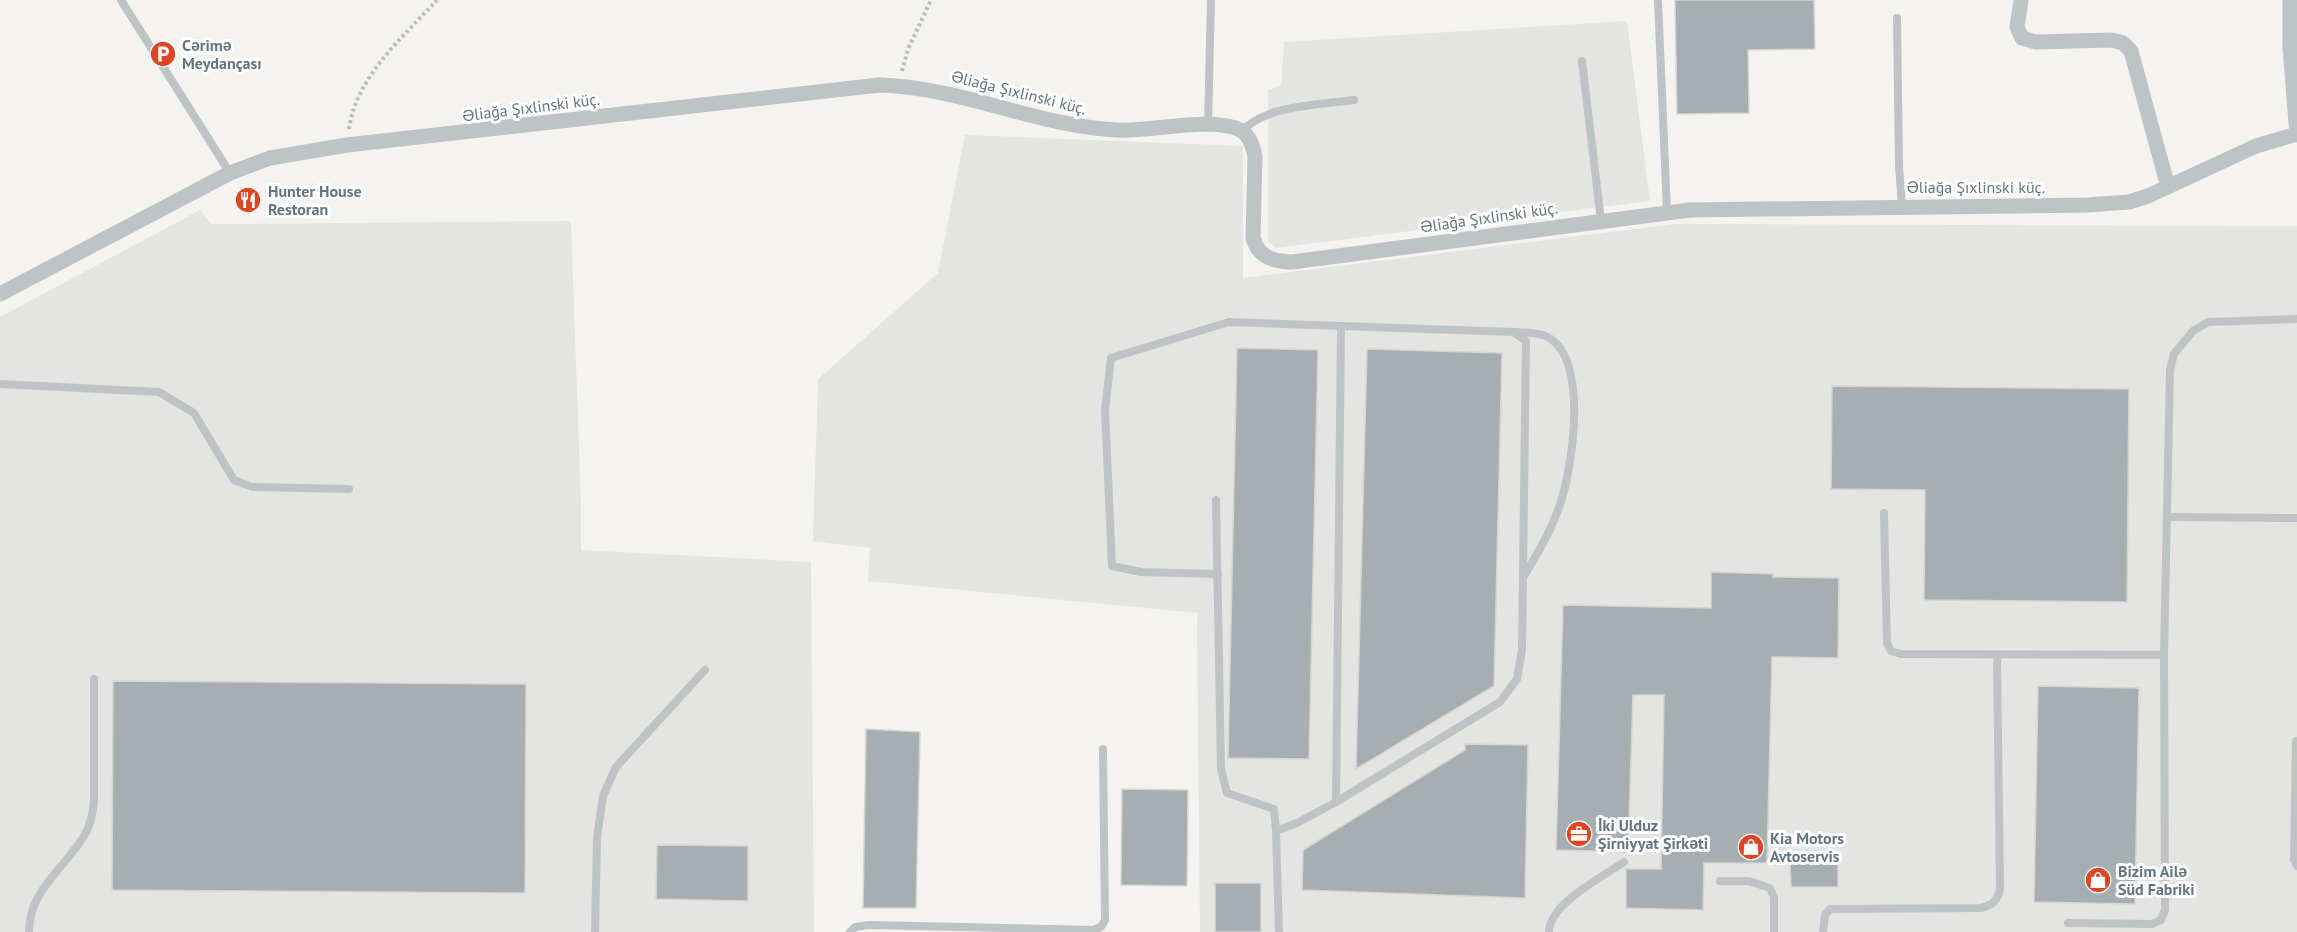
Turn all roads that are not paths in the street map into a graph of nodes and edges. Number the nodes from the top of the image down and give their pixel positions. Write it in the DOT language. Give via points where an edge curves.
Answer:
graph roads {
  1 [pos="121,0"];
  2 [pos="1211,0"];
  3 [pos="1658,0"];
  4 [pos="2021,0"];
  5 [pos="2290,0"];
  6 [pos="1897,18"];
  7 [pos="1582,61"];
  8 [pos="1354,100"];
  9 [pos="1208,125"];
  10 [pos="1242,131"];
  11 [pos="2297,134"];
  12 [pos="230,173"];
  13 [pos="2168,187"];
  14 [pos="1902,206"];
  15 [pos="1667,212"];
  16 [pos="1601,221"];
  17 [pos="0,294"];
  18 [pos="2297,319"];
  19 [pos="1341,326"];
  20 [pos="1513,332"];
  21 [pos="0,384"];
  22 [pos="349,489"];
  23 [pos="1216,500"];
  24 [pos="1884,513"];
  25 [pos="2168,517"];
  26 [pos="2297,518"];
  27 [pos="1218,574"];
  28 [pos="1523,578"];
  29 [pos="2164,655"];
  30 [pos="1997,656"];
  31 [pos="705,670"];
  32 [pos="94,679"];
  33 [pos="2296,741"];
  34 [pos="1103,749"];
  35 [pos="1336,802"];
  36 [pos="1276,831"];
  37 [pos="1624,862"];
  38 [pos="2297,866"];
  39 [pos="1720,881"];
  40 [pos="2068,923"];
  41 [pos="29,932"];
  42 [pos="595,932"];
  43 [pos="850,932"];
  44 [pos="1279,932"];
  45 [pos="1549,932"];
  46 [pos="1774,932"];
  47 [pos="1823,932"];
  1 -- 12 [label="lane"];
  2 -- 9 [label="lane"];
  3 -- 15 [label="lane"];
  4 -- 13 [label="street" via="2017,27 2022,38 2036,42 2112,40 2131,51"];
  5 -- 11 [label="street"];
  6 -- 14 [label="lane"];
  7 -- 16 [label="lane"];
  8 -- 10 [label="lane" via="1269,113 1250,122"];
  9 -- 10 [label="street, Əliağa Şıxlinski küç."];
  9 -- 12 [label="street, Əliağa Şıxlinski küç." via="1145,130 1089,127 1039,118 937,90 899,85 859,86 347,145 270,158"];
  10 -- 16 [label="street, Əliağa Şıxlinski küç." via="1255,157 1253,238 1256,248 1267,258 1278,261"];
  11 -- 13 [label="street, Əliağa Şıxlinski küç." via="2256,146"];
  12 -- 17 [label="street, Əliağa Şıxlinski küç."];
  13 -- 14 [label="street, Əliağa Şıxlinski küç." via="2111,204"];
  14 -- 15 [label="street, Əliağa Şıxlinski küç."];
  15 -- 16 [label="street, Əliağa Şıxlinski küç."];
  18 -- 25 [label="lane" via="2208,322 2193,331 2174,354 2170,370"];
  19 -- 20 [label="lane"];
  19 -- 27 [label="lane" via="1228,322 1111,358 1105,410 1112,566 1142,572"];
  19 -- 35 [label="lane"];
  20 -- 28 [label="lane" via="1526,341"];
  20 -- 28 [label="lane" via="1549,337 1559,346 1568,362 1574,401 1563,497"];
  21 -- 22 [label="lane" via="159,392 194,413 234,480 252,488"];
  23 -- 27 [label="lane"];
  24 -- 30 [label="lane" via="1890,651"];
  25 -- 26 [label="lane"];
  25 -- 29 [label="lane"];
  27 -- 36 [label="lane" via="1223,777 1227,793 1274,809"];
  28 -- 35 [label="lane" via="1522,650 1517,679 1500,702"];
  29 -- 30 [label="lane"];
  29 -- 40 [label="lane" via="2165,910 2161,920 2152,924"];
  30 -- 47 [label="lane" via="1997,899 1991,906 1981,908 1839,907 1825,915"];
  31 -- 42 [label="lane" via="616,767 603,796 597,838"];
  32 -- 41 [label="lane" via="92,819 85,836 34,902"];
  33 -- 38 [label="lane"];
  34 -- 43 [label="lane" via="1105,920 1101,927 1093,930 869,925"];
  35 -- 36 [label="lane"];
  36 -- 44 [label="lane"];
  37 -- 45 [label="lane" via="1563,904 1550,920"];
  39 -- 46 [label="lane" via="1749,881 1770,888 1774,897"];
}
